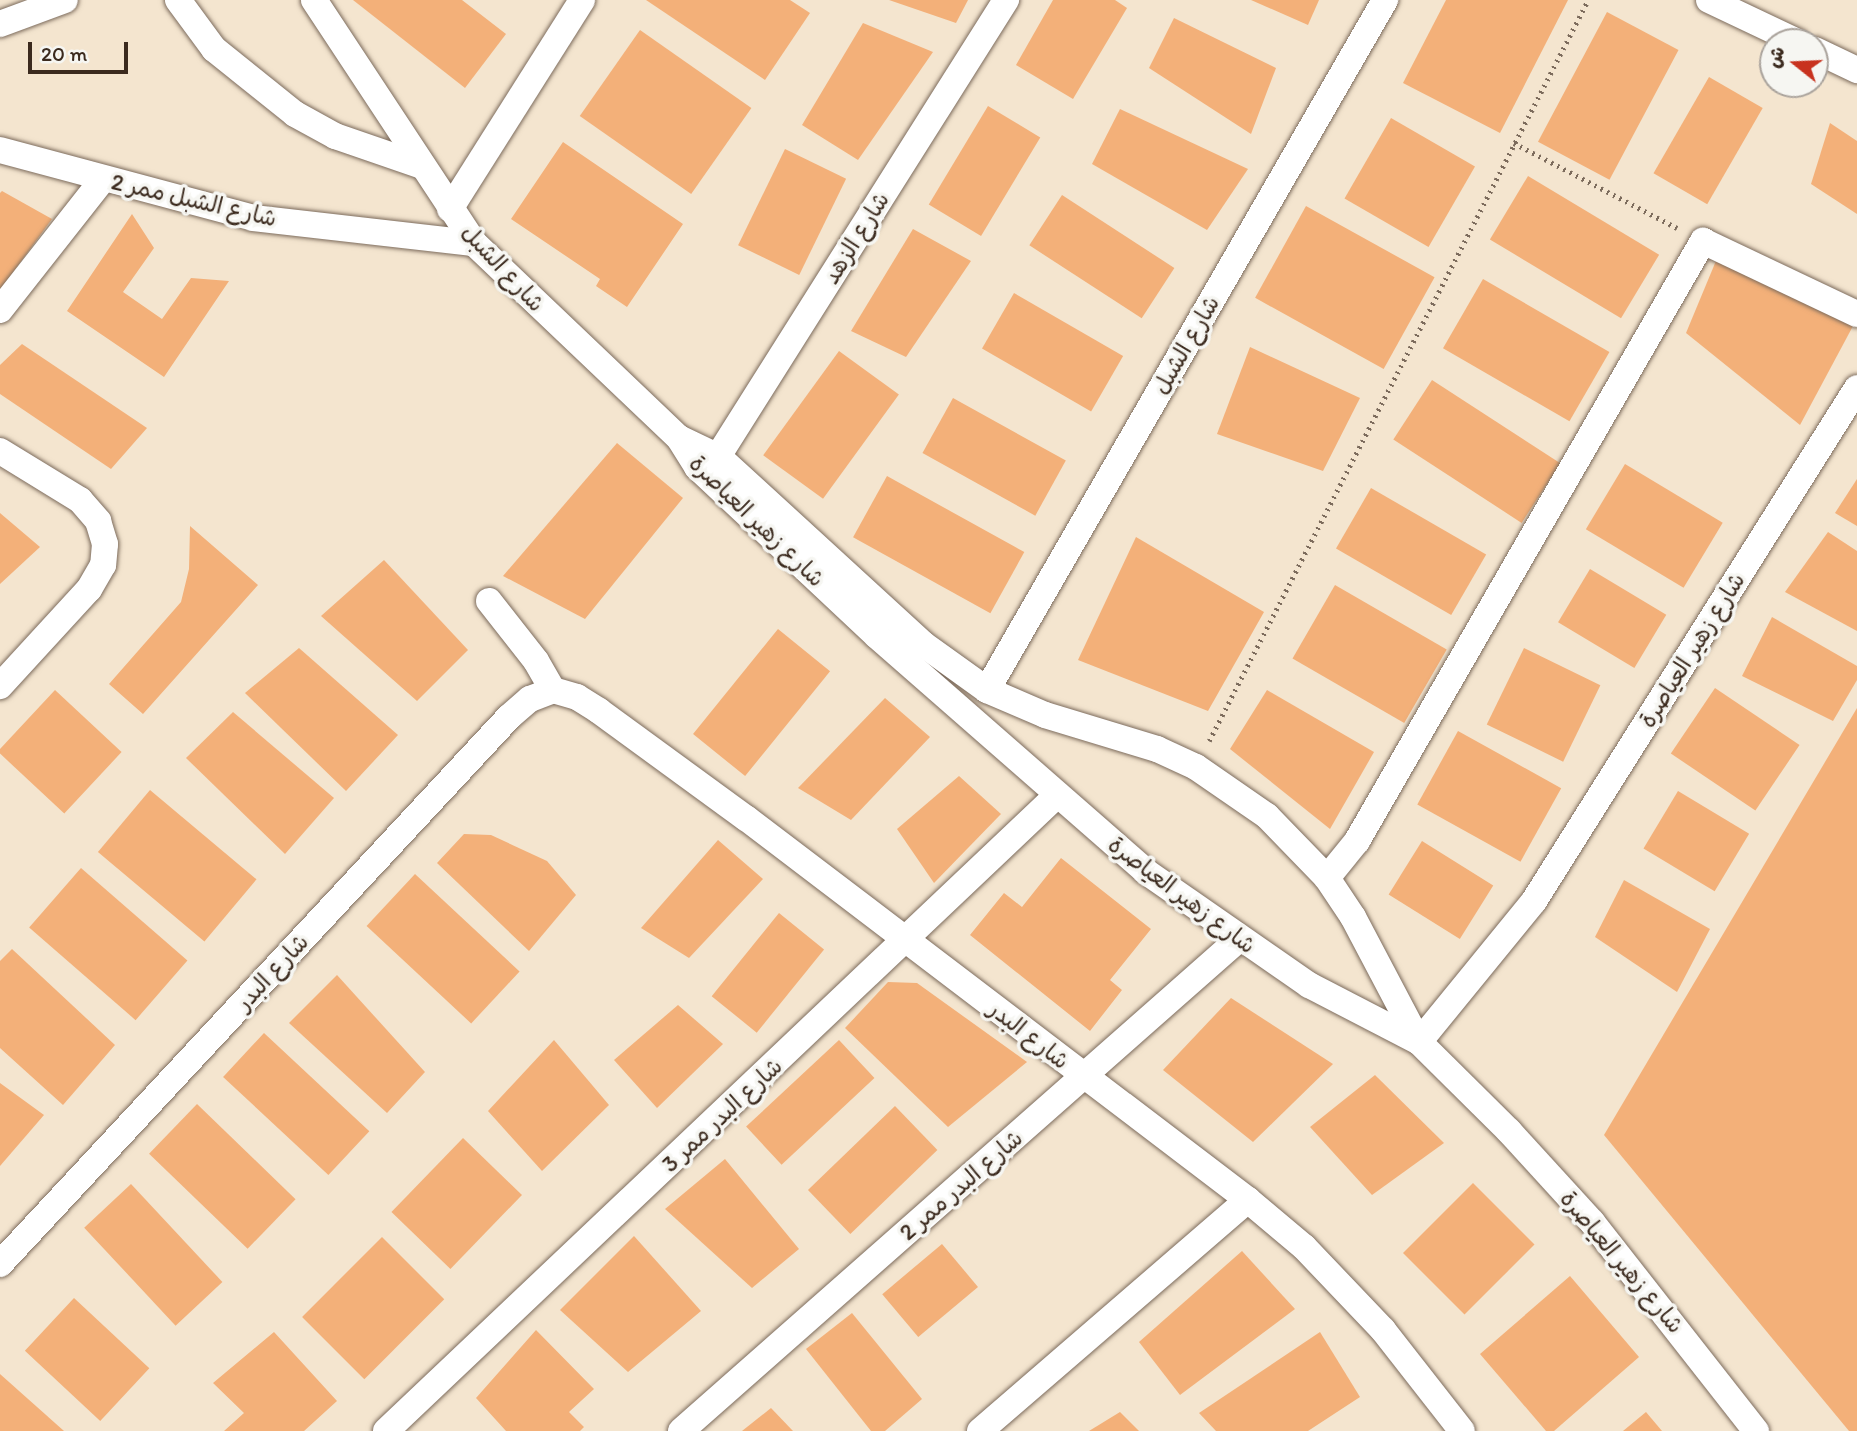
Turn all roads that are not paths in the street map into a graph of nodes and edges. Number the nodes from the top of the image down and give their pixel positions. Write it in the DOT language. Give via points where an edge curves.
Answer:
graph roads {
  1 [pos="65,0"];
  2 [pos="178,0"];
  3 [pos="314,0"];
  4 [pos="582,0"];
  5 [pos="1006,0"];
  6 [pos="1385,0"];
  7 [pos="1709,0"];
  8 [pos="0,24"];
  9 [pos="1768,28"];
  10 [pos="1829,57"];
  11 [pos="1857,70"];
  12 [pos="0,150"];
  13 [pos="422,166"];
  14 [pos="103,179"];
  15 [pos="450,209"];
  16 [pos="474,243"];
  17 [pos="0,310"];
  18 [pos="1857,314"];
  19 [pos="1857,388"];
  20 [pos="679,438"];
  21 [pos="0,451"];
  22 [pos="712,466"];
  23 [pos="805,553"];
  24 [pos="489,601"];
  25 [pos="895,617"];
  26 [pos="877,636"];
  27 [pos="0,686"];
  28 [pos="553,690"];
  29 [pos="988,690"];
  30 [pos="1056,796"];
  31 [pos="1326,878"];
  32 [pos="1240,938"];
  33 [pos="909,939"];
  34 [pos="1419,1042"];
  35 [pos="1083,1078"];
  36 [pos="1248,1200"];
  37 [pos="0,1264"];
  38 [pos="386,1431"];
  39 [pos="681,1431"];
  40 [pos="980,1431"];
  41 [pos="1462,1431"];
  42 [pos="1756,1431"];
  1 -- 8 [label="street"];
  2 -- 13 [label="street" via="221,56 295,114 378,153"];
  3 -- 13 [label="street, شارع الشبل"];
  4 -- 15 [label="street"];
  5 -- 22 [label="street, شارع الزهد"];
  6 -- 29 [label="street, شارع الشبل"];
  7 -- 9 [label="street"];
  10 -- 11 [label="street"];
  12 -- 14 [label="street, شارع الشبل ممر 2"];
  13 -- 15 [label="street, شارع الشبل"];
  14 -- 16 [label="street, شارع الشبل ممر 2" via="253,218"];
  14 -- 17 [label="street"];
  15 -- 16 [label="street, شارع الشبل"];
  16 -- 20 [label="street, شارع الشبل"];
  18 -- 31 [label="street" via="1703,241 1357,841"];
  19 -- 34 [label="street, شارع زهير العياصرة" via="1534,901"];
  20 -- 22 [label="street, شارع زهير العياصرة"];
  21 -- 27 [label="street" via="80,500 98,521 105,544 103,565 89,589"];
  22 -- 23 [label="street, شارع زهير العياصرة"];
  23 -- 25 [label="street, شارع زهير العياصرة"];
  23 -- 26 [label="street, شارع زهير العياصرة"];
  24 -- 28 [label="street"];
  25 -- 26 [label="street"];
  25 -- 29 [label="street, شارع زهير العياصرة"];
  26 -- 30 [label="street, شارع زهير العياصرة"];
  28 -- 33 [label="street, شارع البدر" via="577,697 599,711"];
  28 -- 37 [label="street, شارع البدر" via="530,699 509,717"];
  29 -- 31 [label="street, شارع زهير العياصرة" via="1045,715 1117,734 1196,767 1267,816"];
  30 -- 32 [label="street, شارع زهير العياصرة" via="1145,871"];
  30 -- 33 [label="street, شارع البدر ممر 3"];
  31 -- 34 [label="street, شارع زهير العياصرة" via="1378,957"];
  32 -- 34 [label="street, شارع زهير العياصرة" via="1310,985"];
  32 -- 35 [label="street, شارع البدر ممر 2"];
  33 -- 35 [label="street, شارع البدر"];
  33 -- 38 [label="street, شارع البدر ممر 3"];
  34 -- 42 [label="street, شارع زهير العياصرة" via="1592,1222"];
  35 -- 36 [label="street, شارع البدر"];
  35 -- 39 [label="street, شارع البدر ممر 2"];
  36 -- 40 [label="street"];
  36 -- 41 [label="street, شارع البدر" via="1304,1247 1367,1313"];
}
